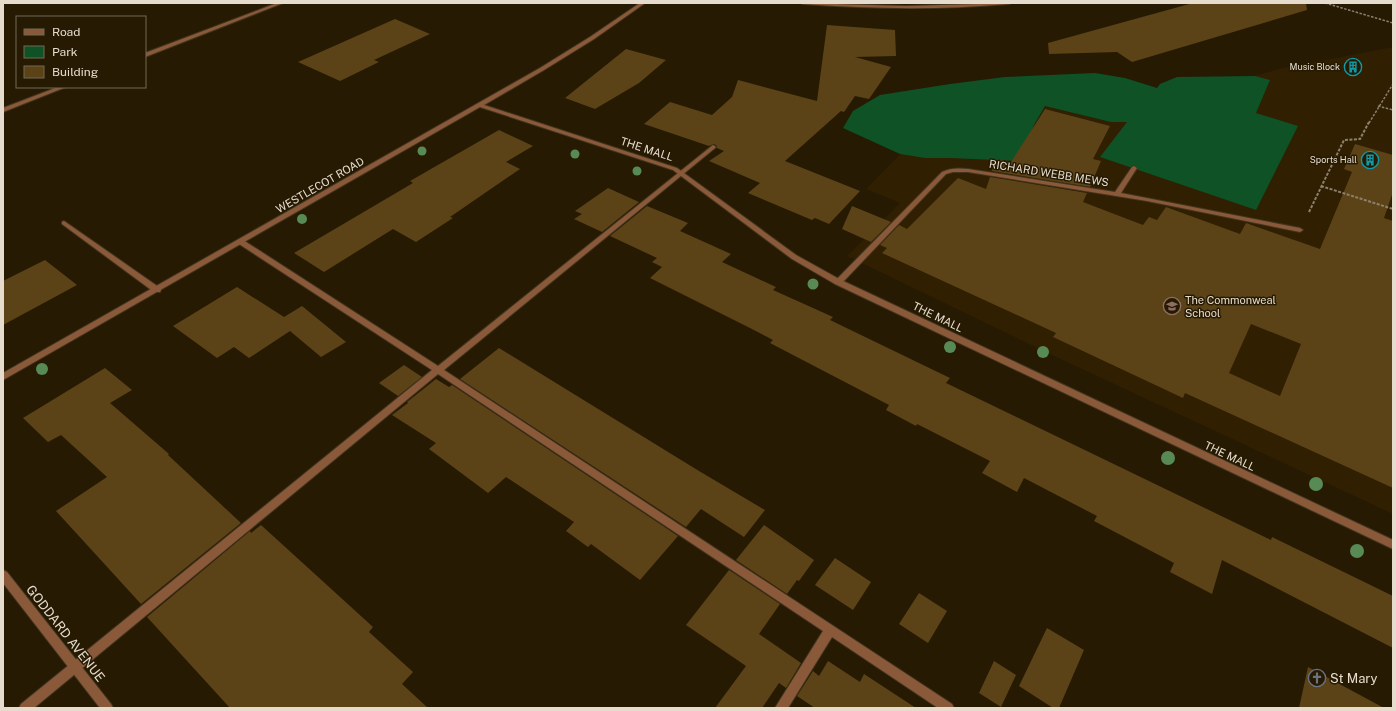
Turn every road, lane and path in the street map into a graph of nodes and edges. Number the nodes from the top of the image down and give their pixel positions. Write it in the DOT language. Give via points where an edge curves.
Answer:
graph roads {
  1 [pos="281,3"];
  2 [pos="644,3"];
  3 [pos="803,3"];
  4 [pos="1009,3"];
  5 [pos="1325,3"];
  6 [pos="1393,23"];
  7 [pos="146,56"];
  8 [pos="1393,84"];
  9 [pos="60,88"];
  10 [pos="479,105"];
  11 [pos="1378,106"];
  12 [pos="3,110"];
  13 [pos="1393,110"];
  14 [pos="713,147"];
  15 [pos="1134,168"];
  16 [pos="681,173"];
  17 [pos="1321,186"];
  18 [pos="1117,194"];
  19 [pos="1393,209"];
  20 [pos="64,223"];
  21 [pos="1300,230"];
  22 [pos="241,242"];
  23 [pos="838,282"];
  24 [pos="156,290"];
  25 [pos="438,370"];
  26 [pos="3,378"];
  27 [pos="1393,546"];
  28 [pos="3,575"];
  29 [pos="830,630"];
  30 [pos="75,668"];
  31 [pos="25,708"];
  32 [pos="107,708"];
  33 [pos="781,708"];
  34 [pos="948,708"];
  1 -- 7 [label="street"];
  2 -- 10 [label="street, WESTLECOT ROAD" via="568,54"];
  3 -- 4 [label="street" via="940,7"];
  5 -- 6 [label="path"];
  8 -- 11 [label="path"];
  9 -- 12 [label="street"];
  10 -- 16 [label="street, THE MALL"];
  10 -- 22 [label="street, WESTLECOT ROAD"];
  11 -- 13 [label="path"];
  11 -- 17 [label="path" via="1360,139 1344,140"];
  14 -- 16 [label="street"];
  15 -- 18 [label="street"];
  16 -- 23 [label="street, THE MALL" via="794,257"];
  16 -- 25 [label="street"];
  17 -- 19 [label="path"];
  17 -- 21 [label="path"];
  18 -- 21 [label="street, RICHARD WEBB MEWS"];
  18 -- 23 [label="street, RICHARD WEBB MEWS" via="949,170"];
  20 -- 24 [label="street"];
  22 -- 24 [label="street, WESTLECOT ROAD"];
  22 -- 25 [label="street"];
  23 -- 27 [label="street, THE MALL"];
  24 -- 26 [label="street, WESTLECOT ROAD"];
  25 -- 29 [label="street"];
  25 -- 30 [label="street"];
  28 -- 30 [label="street, GODDARD AVENUE"];
  29 -- 33 [label="street"];
  29 -- 34 [label="street"];
  30 -- 31 [label="street"];
  30 -- 32 [label="street, GODDARD AVENUE"];
}
